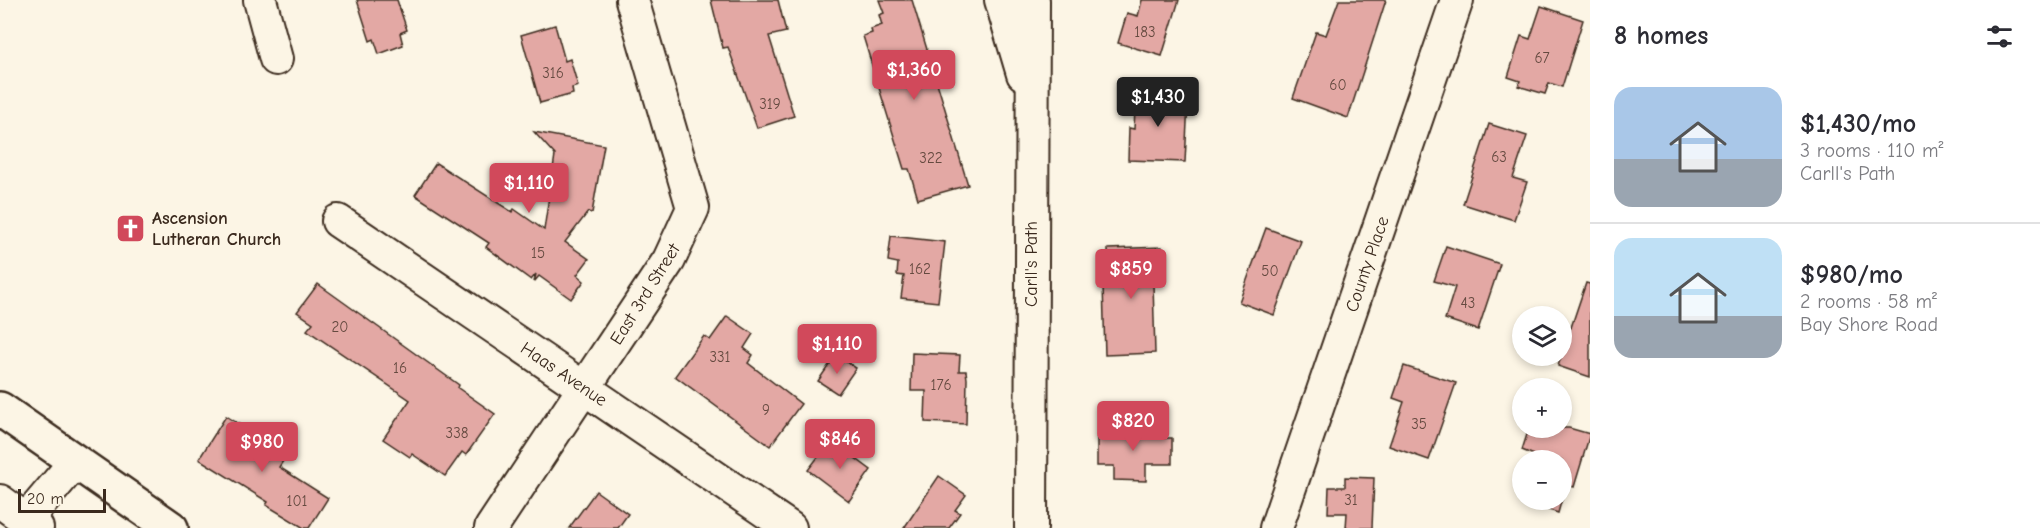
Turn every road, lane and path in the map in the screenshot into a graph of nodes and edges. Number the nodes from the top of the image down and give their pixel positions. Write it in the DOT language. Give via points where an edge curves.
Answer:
graph roads {
  1 [pos="260,0"];
  2 [pos="632,0"];
  3 [pos="1001,0"];
  4 [pos="1034,0"];
  5 [pos="1457,0"];
  6 [pos="276,59"];
  7 [pos="1031,102"];
  8 [pos="338,221"];
  9 [pos="585,388"];
  10 [pos="0,409"];
  11 [pos="75,462"];
  12 [pos="0,501"];
  13 [pos="32,524"];
  14 [pos="171,528"];
  15 [pos="491,528"];
  16 [pos="789,528"];
  17 [pos="1031,528"];
  18 [pos="1276,528"];
  1 -- 6 [label="street"];
  2 -- 9 [label="street, East 3rd Street" via="693,208 669,260"];
  3 -- 7 [label="street"];
  4 -- 7 [label="street, Carll's Path"];
  5 -- 18 [label="street, County Place"];
  7 -- 17 [label="street, Carll's Path"];
  8 -- 9 [label="street, Haas Avenue"];
  9 -- 15 [label="street, East 3rd Street"];
  9 -- 16 [label="street, Haas Avenue"];
  10 -- 11 [label="main road"];
  11 -- 13 [label="street"];
  11 -- 14 [label="main road"];
  12 -- 13 [label="street"];
}
